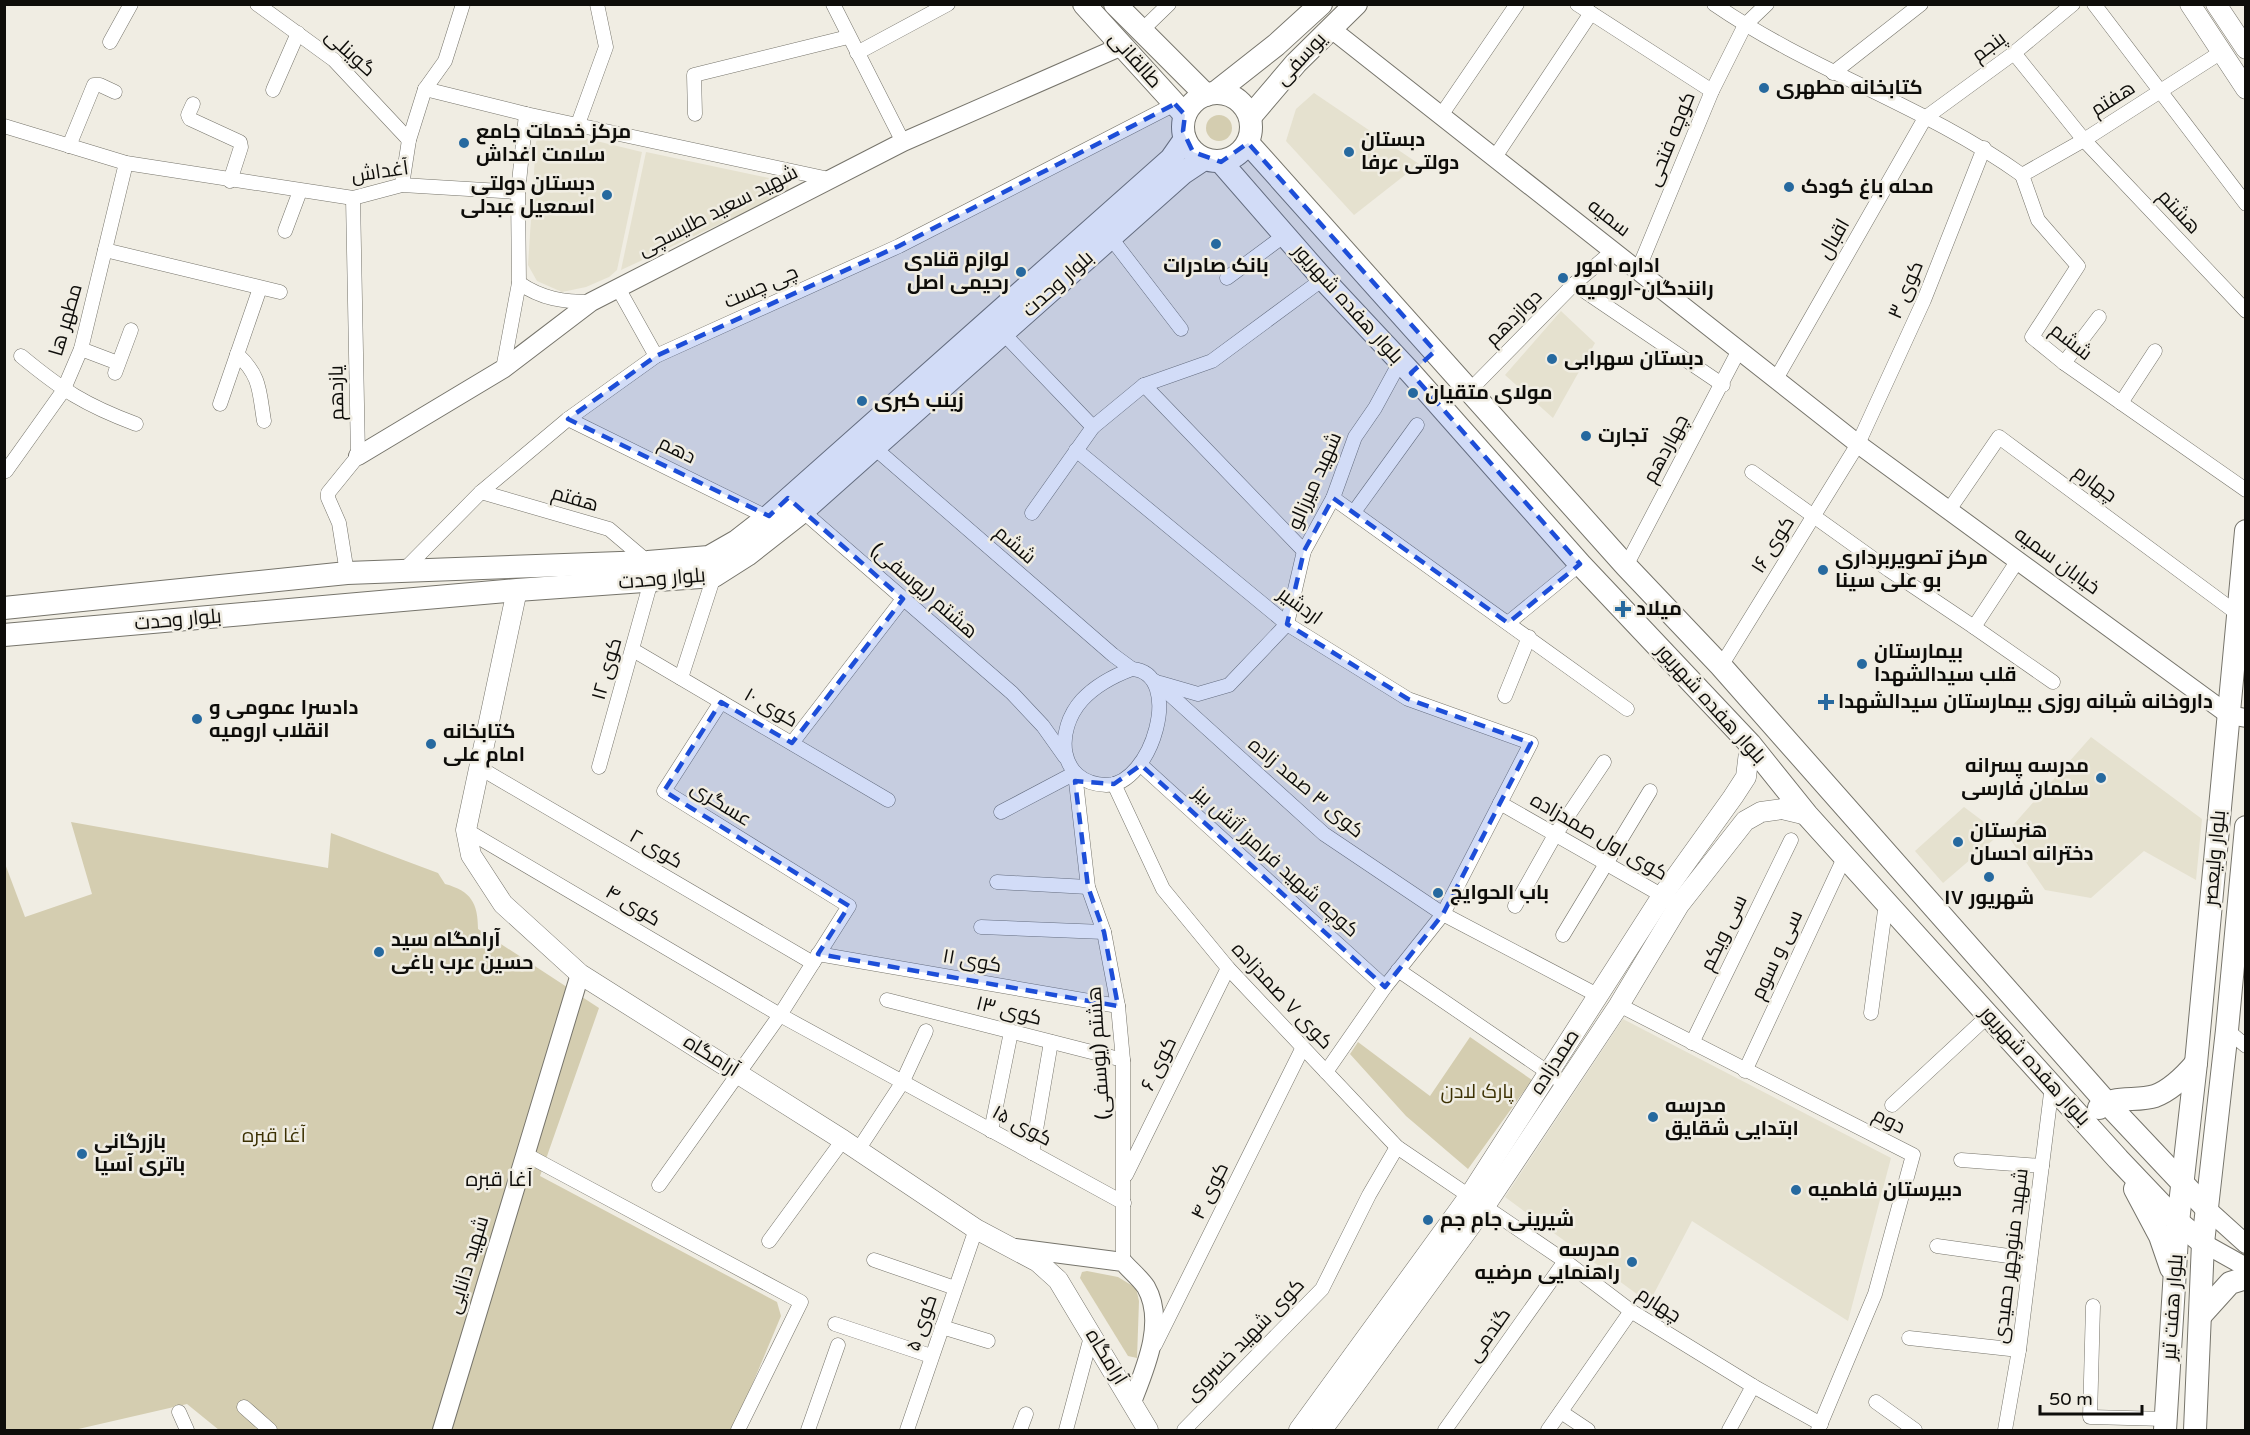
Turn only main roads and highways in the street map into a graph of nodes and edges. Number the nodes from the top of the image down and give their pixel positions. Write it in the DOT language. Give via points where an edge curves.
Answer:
graph roads {
  1 [pos="1084,4"];
  2 [pos="1115,4"];
  3 [pos="1321,4"];
  4 [pos="1356,4"];
  5 [pos="2190,4"];
  6 [pos="2216,5"];
  7 [pos="1131,39"];
  8 [pos="1276,45"];
  9 [pos="2239,46"];
  10 [pos="1296,63"];
  11 [pos="2246,88"];
  12 [pos="1211,94"];
  13 [pos="1180,110"];
  14 [pos="1250,117"];
  15 [pos="1185,139"];
  16 [pos="1248,143"];
  17 [pos="1213,160"];
  18 [pos="997,326"];
  19 [pos="1435,351"];
  20 [pos="1405,368"];
  21 [pos="775,522"];
  22 [pos="2246,531"];
  23 [pos="650,571"];
  24 [pos="517,590"];
  25 [pos="4,608"];
  26 [pos="4,635"];
  27 [pos="2237,716"];
  28 [pos="1750,744"];
  29 [pos="1807,815"];
  30 [pos="2246,827"];
  31 [pos="1671,900"];
  32 [pos="2242,911"];
  33 [pos="1599,996"];
  34 [pos="1619,1005"];
  35 [pos="2196,1063"];
  36 [pos="2106,1102"];
  37 [pos="2086,1122"];
  38 [pos="2118,1159"];
  39 [pos="2183,1185"];
  40 [pos="1477,1200"];
  41 [pos="2206,1208"];
  42 [pos="2178,1222"];
  43 [pos="2203,1243"];
  44 [pos="2246,1278"];
  45 [pos="2175,1281"];
  46 [pos="2202,1314"];
  47 [pos="2165,1425"];
  48 [pos="1148,1431"];
  49 [pos="1299,1431"];
  50 [pos="1322,1431"];
  51 [pos="2195,1431"];
  1 -- 7 [label="main road, طالقانی"];
  2 -- 7 [label="main road, طالقانی"];
  3 -- 8 [label="main road, یوسفی"];
  4 -- 10 [label="main road, یوسفی"];
  5 -- 9 [label="main road"];
  6 -- 9 [label="main road"];
  7 -- 12 [label="main road, طالقانی"];
  7 -- 13 [label="main road, طالقانی"];
  8 -- 10 [label="main road"];
  8 -- 12 [label="main road, یوسفی"];
  9 -- 11 [label="main road"];
  10 -- 14 [label="main road, یوسفی"];
  12 -- 13 [label="main road"];
  12 -- 14 [label="main road" via="1233,97"];
  13 -- 15 [label="main road"];
  14 -- 16 [label="main road"];
  15 -- 17 [label="main road" via="1193,152"];
  15 -- 18 [label="main road, بلوار وحدت" via="1171,159"];
  16 -- 17 [label="main road" via="1241,152"];
  16 -- 19 [label="main road, بلوار هفده شهریور"];
  17 -- 18 [label="main road, بلوار وحدت" via="1183,173 1111,238"];
  17 -- 20 [label="main road, بلوار هفده شهریور"];
  18 -- 21 [label="main road, بلوار وحدت"];
  19 -- 20 [label="main road"];
  19 -- 36 [label="main road, بلوار هفده شهریور" via="1626,567 1721,666"];
  20 -- 28 [label="main road, بلوار هفده شهریور" via="1580,564"];
  21 -- 23 [label="main road, بلوار وحدت" via="709,557"];
  21 -- 23 [label="main road, بلوار وحدت" via="747,555 714,576"];
  22 -- 27 [label="main road, بلوار ولیعصر" via="2238,614"];
  23 -- 24 [label="main road, بلوار وحدت"];
  23 -- 25 [label="main road, بلوار وحدت" via="405,569"];
  24 -- 26 [label="main road, بلوار وحدت"];
  24 -- 48 [label="main road, آرامگاه" via="466,830 471,855 503,904 580,974 976,1229 1038,1262 1058,1280"];
  27 -- 35 [label="main road, بلوار ولیعصر"];
  28 -- 29 [label="main road, بلوار هفده شهریور"];
  28 -- 31 [label="main road, صمدزاده" via="1746,777"];
  29 -- 31 [label="main road, صمدزاده" via="1782,809 1761,812 1745,821"];
  29 -- 37 [label="main road, بلوار هفده شهریور"];
  30 -- 32 [label="main road, بلوار ولیعصر"];
  31 -- 33 [label="main road, صمدزاده"];
  31 -- 34 [label="main road, صمدزاده"];
  32 -- 41 [label="main road, بلوار ولیعصر"];
  33 -- 34 [label="main road"];
  33 -- 40 [label="main road, صمدزاده" via="1548,1074"];
  34 -- 40 [label="main road, صمدزاده"];
  35 -- 36 [label="main road" via="2186,1075 2155,1096"];
  35 -- 39 [label="main road, بلوار ولیعصر"];
  36 -- 37 [label="main road"];
  36 -- 39 [label="main road, بلوار هفده شهریور"];
  37 -- 38 [label="main road, بلوار هفده شهریور"];
  38 -- 42 [label="main road, بلوار هفده شهریور"];
  38 -- 45 [label="main road" via="2160,1236"];
  39 -- 41 [label="main road, بلوار هفده شهریور"];
  39 -- 42 [label="main road, بلوار هفت تیر"];
  40 -- 49 [label="main road, صمدزاده"];
  40 -- 50 [label="main road, صمدزاده"];
  41 -- 43 [label="main road, بلوار هفت تیر"];
  42 -- 43 [label="main road, بلوار هفده شهریور"];
  42 -- 45 [label="main road, بلوار هفت تیر"];
  43 -- 46 [label="main road, بلوار هفت تیر"];
  44 -- 46 [label="main road" via="2230,1283"];
  45 -- 47 [label="main road, بلوار هفت تیر"];
  46 -- 51 [label="main road, بلوار هفت تیر"];
}
